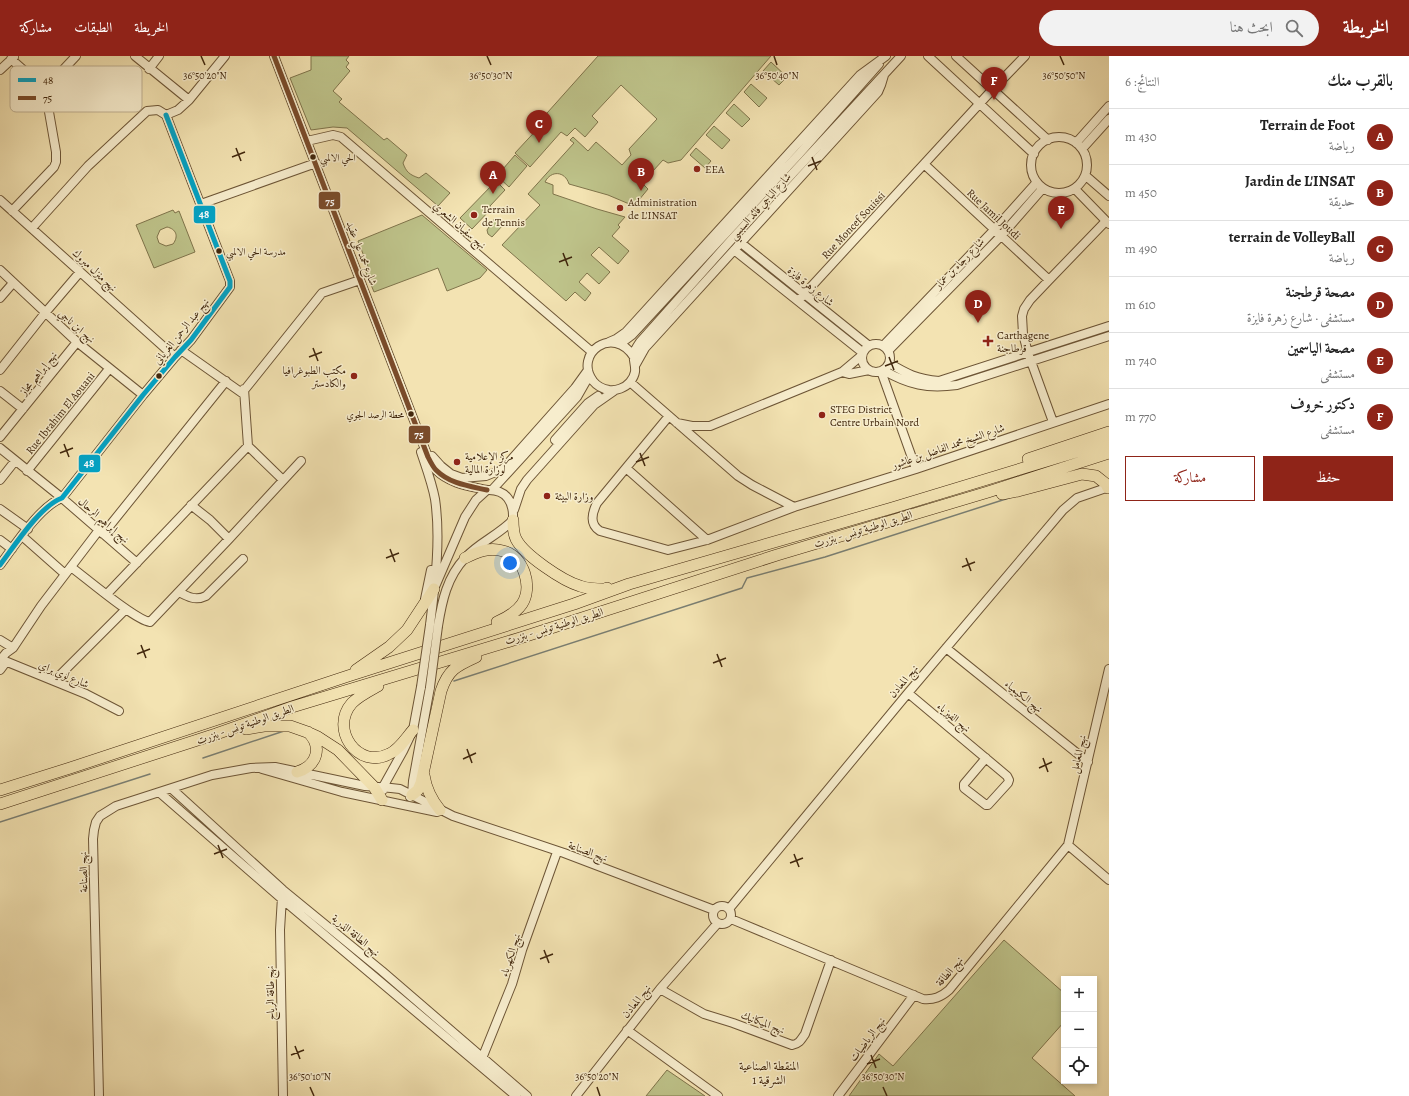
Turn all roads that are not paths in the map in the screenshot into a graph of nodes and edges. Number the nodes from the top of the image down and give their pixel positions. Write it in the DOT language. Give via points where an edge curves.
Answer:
graph roads {
  1 [pos="76,56"];
  2 [pos="135,56"];
  3 [pos="159,56"];
  4 [pos="225,56"];
  5 [pos="274,56"];
  6 [pos="886,56"];
  7 [pos="901,56"];
  8 [pos="928,56"];
  9 [pos="956,56"];
  10 [pos="1025,56"];
  11 [pos="13,58"];
  12 [pos="21,66"];
  13 [pos="67,66"];
  14 [pos="149,68"];
  15 [pos="0,70"];
  16 [pos="884,74"];
  17 [pos="993,89"];
  18 [pos="189,100"];
  19 [pos="980,103"];
  20 [pos="1109,106"];
  21 [pos="49,112"];
  22 [pos="166,114"];
  23 [pos="1109,119"];
  24 [pos="1048,140"];
  25 [pos="307,141"];
  26 [pos="1079,146"];
  27 [pos="1034,154"];
  28 [pos="316,163"];
  29 [pos="924,164"];
  30 [pos="1086,176"];
  31 [pos="1040,185"];
  32 [pos="1074,189"];
  33 [pos="1109,196"];
  34 [pos="0,200"];
  35 [pos="201,204"];
  36 [pos="12,211"];
  37 [pos="1107,222"];
  38 [pos="32,228"];
  39 [pos="994,230"];
  40 [pos="1001,236"];
  41 [pos="741,243"];
  42 [pos="734,250"];
  43 [pos="0,270"];
  44 [pos="80,272"];
  45 [pos="360,280"];
  46 [pos="1049,280"];
  47 [pos="13,283"];
  48 [pos="804,294"];
  49 [pos="0,298"];
  50 [pos="798,301"];
  51 [pos="45,313"];
  52 [pos="1109,326"];
  53 [pos="1109,336"];
  54 [pos="77,342"];
  55 [pos="613,342"];
  56 [pos="868,345"];
  57 [pos="886,348"];
  58 [pos="181,350"];
  59 [pos="592,352"];
  60 [pos="1028,353"];
  61 [pos="862,354"];
  62 [pos="175,357"];
  63 [pos="635,360"];
  64 [pos="1031,361"];
  65 [pos="889,363"];
  66 [pos="110,369"];
  67 [pos="0,370"];
  68 [pos="869,370"];
  69 [pos="882,371"];
  70 [pos="842,372"];
  71 [pos="588,373"];
  72 [pos="226,381"];
  73 [pos="630,382"];
  74 [pos="244,389"];
  75 [pos="0,390"];
  76 [pos="611,390"];
  77 [pos="143,395"];
  78 [pos="1109,404"];
  79 [pos="23,409"];
  80 [pos="669,416"];
  81 [pos="676,422"];
  82 [pos="1053,422"];
  83 [pos="1109,432"];
  84 [pos="419,435"];
  85 [pos="0,437"];
  86 [pos="1109,442"];
  87 [pos="248,446"];
  88 [pos="425,447"];
  89 [pos="0,448"];
  90 [pos="1109,453"];
  91 [pos="15,461"];
  92 [pos="301,461"];
  93 [pos="626,468"];
  94 [pos="916,469"];
  95 [pos="27,471"];
  96 [pos="0,480"];
  97 [pos="283,480"];
  98 [pos="968,484"];
  99 [pos="1109,489"];
  100 [pos="489,490"];
  101 [pos="988,492"];
  102 [pos="62,498"];
  103 [pos="191,504"];
  104 [pos="794,507"];
  105 [pos="0,509"];
  106 [pos="513,515"];
  107 [pos="25,532"];
  108 [pos="101,532"];
  109 [pos="229,539"];
  110 [pos="0,540"];
  111 [pos="707,540"];
  112 [pos="437,541"];
  113 [pos="12,549"];
  114 [pos="465,558"];
  115 [pos="243,559"];
  116 [pos="137,563"];
  117 [pos="0,565"];
  118 [pos="71,567"];
  119 [pos="65,574"];
  120 [pos="629,584"];
  121 [pos="434,589"];
  122 [pos="179,592"];
  123 [pos="107,594"];
  124 [pos="424,605"];
  125 [pos="126,609"];
  126 [pos="434,626"];
  127 [pos="481,632"];
  128 [pos="520,638"];
  129 [pos="0,640"];
  130 [pos="946,648"];
  131 [pos="4,655"];
  132 [pos="1109,669"];
  133 [pos="0,670"];
  134 [pos="399,675"];
  135 [pos="348,676"];
  136 [pos="54,681"];
  137 [pos="908,693"];
  138 [pos="119,711"];
  139 [pos="413,730"];
  140 [pos="307,732"];
  141 [pos="216,734"];
  142 [pos="986,758"];
  143 [pos="1088,762"];
  144 [pos="258,768"];
  145 [pos="423,770"];
  146 [pos="297,772"];
  147 [pos="379,787"];
  148 [pos="172,789"];
  149 [pos="0,790"];
  150 [pos="160,793"];
  151 [pos="412,795"];
  152 [pos="386,801"];
  153 [pos="0,804"];
  154 [pos="400,804"];
  155 [pos="440,810"];
  156 [pos="453,816"];
  157 [pos="1068,845"];
  158 [pos="557,852"];
  159 [pos="1109,880"];
  160 [pos="283,890"];
  161 [pos="282,899"];
  162 [pos="729,909"];
  163 [pos="714,910"];
  164 [pos="731,919"];
  165 [pos="717,924"];
  166 [pos="831,960"];
  167 [pos="660,989"];
  168 [pos="914,995"];
  169 [pos="627,1030"];
  170 [pos="481,1061"];
  171 [pos="99,1096"];
  172 [pos="283,1096"];
  173 [pos="516,1096"];
  174 [pos="527,1096"];
  175 [pos="576,1096"];
  176 [pos="718,1096"];
  177 [pos="838,1096"];
  1 -- 13 [label="street"];
  2 -- 14 [label="street"];
  3 -- 14 [label="street"];
  4 -- 18 [label="street"];
  5 -- 25 [label="street, شارع محمد علي عقيد"];
  6 -- 55 [label="street" via="632,335 624,341"];
  7 -- 16 [label="street"];
  8 -- 19 [label="street"];
  9 -- 17 [label="street"];
  10 -- 17 [label="street, Rue Moncef Souissi"];
  11 -- 12 [label="street"];
  11 -- 15 [label="street"];
  14 -- 18 [label="street"];
  16 -- 41 [label="street, شارع الباجي قائد السبسي" via="878,92"];
  16 -- 63 [label="street" via="640,342 636,348"];
  17 -- 19 [label="street, Rue Moncef Souissi"];
  17 -- 24 [label="street"];
  18 -- 22 [label="street" via="178,110"];
  19 -- 27 [label="street"];
  19 -- 29 [label="street, Rue Moncef Souissi"];
  20 -- 26 [label="street"];
  21 -- 36 [label="street" via="56,162"];
  22 -- 35 [label="street, نهج عبد الرحمن الغرياني"];
  22 -- 38 [label="street" via="158,110 147,111 88,166"];
  23 -- 26 [label="street"];
  24 -- 26 [label="street" via="1067,138"];
  24 -- 27 [label="street" via="1040,145"];
  25 -- 28 [label="street, شارع محمد علي عقيد"];
  25 -- 59 [label="street, نهج سفيان الشعري" via="333,135 341,137"];
  26 -- 30 [label="street" via="1086,157"];
  27 -- 31 [label="street" via="1031,163 1032,173"];
  28 -- 35 [label="street"];
  28 -- 45 [label="street, شارع محمد علي عقيد"];
  29 -- 39 [label="street, Rue Jamil Joudi"];
  29 -- 48 [label="street, Rue Moncef Souissi"];
  30 -- 32 [label="street"];
  30 -- 33 [label="street"];
  31 -- 32 [label="street" via="1058,194"];
  31 -- 39 [label="street, شارع رجاء بن عمار"];
  31 -- 40 [label="street, شارع رجاء بن عمار"];
  32 -- 37 [label="street"];
  34 -- 36 [label="street, نهج منزل مبروك"];
  35 -- 58 [label="street, نهج عبد الرحمن الغرياني" via="230,287"];
  36 -- 38 [label="street, نهج منزل مبروك"];
  37 -- 46 [label="street"];
  38 -- 44 [label="street, نهج منزل مبروك"];
  39 -- 40 [label="street, Rue Jamil Joudi"];
  39 -- 57 [label="street, شارع رجاء بن عمار"];
  40 -- 46 [label="street, Rue Jamil Joudi"];
  40 -- 57 [label="street, شارع رجاء بن عمار"];
  41 -- 42 [label="street, شارع الباجي قائد السبسي"];
  41 -- 48 [label="street, شارع زهرة فايزة"];
  42 -- 50 [label="street, شارع زهرة فايزة"];
  42 -- 63 [label="street, شارع الباجي قائد السبسي"];
  43 -- 47 [label="street, نهج ابن ناجي"];
  44 -- 51 [label="street"];
  44 -- 62 [label="street, نهج منزل مبروك"];
  45 -- 74 [label="street" via="322,293"];
  45 -- 84 [label="street, شارع محمد علي عقيد"];
  46 -- 60 [label="street" via="1024,309 1022,324"];
  47 -- 49 [label="street"];
  47 -- 51 [label="street, نهج ابن ناجي"];
  48 -- 50 [label="street, Rue Moncef Souissi"];
  48 -- 56 [label="street, شارع زهرة فايزة"];
  50 -- 61 [label="street, شارع زهرة فايزة"];
  51 -- 54 [label="street, نهج ابن ناجي"];
  51 -- 67 [label="street"];
  52 -- 60 [label="street"];
  53 -- 64 [label="street"];
  54 -- 66 [label="street, نهج ابن ناجي"];
  54 -- 79 [label="street, نهج إبراهيم مجاز"];
  55 -- 59 [label="street" via="600,345"];
  55 -- 63 [label="street" via="624,345"];
  56 -- 57 [label="street" via="878,344"];
  56 -- 61 [label="street"];
  57 -- 65 [label="street" via="890,357"];
  58 -- 62 [label="street, نهج عبد الرحمن الغرياني"];
  58 -- 72 [label="street"];
  59 -- 71 [label="street" via="588,360"];
  60 -- 64 [label="street"];
  60 -- 65 [label="street" via="939,381 924,380 906,374"];
  61 -- 68 [label="street" via="864,367"];
  61 -- 70 [label="street"];
  62 -- 77 [label="street, نهج عبد الرحمن الغرياني"];
  63 -- 73 [label="street" via="635,373"];
  64 -- 69 [label="street" via="957,385 938,387 922,386"];
  64 -- 82 [label="street"];
  65 -- 69 [label="street"];
  66 -- 77 [label="street, نهج ابن ناجي"];
  66 -- 95 [label="street, Rue Ibrahim El Aouani"];
  68 -- 69 [label="street"];
  68 -- 70 [label="street" via="849,374"];
  69 -- 94 [label="street"];
  70 -- 81 [label="street" via="710,426 692,426"];
  71 -- 76 [label="street" via="596,385"];
  71 -- 88 [label="street" via="506,466 498,471 477,478 462,478 441,466"];
  71 -- 100 [label="street" via="577,397"];
  72 -- 74 [label="street" via="242,393"];
  72 -- 108 [label="street"];
  73 -- 76 [label="street" via="623,388"];
  73 -- 80 [label="street"];
  74 -- 87 [label="street"];
  75 -- 79 [label="street"];
  76 -- 106 [label="street" via="527,480"];
  77 -- 102 [label="street, نهج عبد الرحمن الغرياني"];
  78 -- 82 [label="street, شارع الشيخ محمد الفاضل بن عاشور"];
  79 -- 85 [label="street, نهج إبراهيم مجاز"];
  80 -- 81 [label="street"];
  80 -- 93 [label="street"];
  81 -- 104 [label="street" via="738,476"];
  82 -- 94 [label="street, شارع الشيخ محمد الفاضل بن عاشور"];
  83 -- 98 [label="highway" via="987,473"];
  84 -- 88 [label="street"];
  84 -- 112 [label="street" via="419,445 435,498"];
  86 -- 98 [label="highway, الطريق الوطنية تونس - بنزرت"];
  87 -- 97 [label="street"];
  87 -- 103 [label="street"];
  88 -- 100 [label="street" via="436,470 449,480"];
  89 -- 91 [label="street, نهج إبراهيم الرحال"];
  90 -- 101 [label="highway, الطريق الوطنية تونس - بنزرت"];
  91 -- 95 [label="street, نهج إبراهيم الرحال"];
  91 -- 96 [label="street"];
  92 -- 97 [label="street"];
  93 -- 111 [label="street"];
  93 -- 111 [label="street, شارع الشيخ محمد الفاضل بن عاشور" via="592,512 596,528 665,550"];
  94 -- 104 [label="street, شارع الشيخ محمد الفاضل بن عاشور"];
  95 -- 102 [label="street, نهج إبراهيم الرحال"];
  97 -- 109 [label="street"];
  98 -- 120 [label="highway, الطريق الوطنية تونس - بنزرت"];
  99 -- 101 [label="highway" via="1096,476 1082,474 1018,491 1001,494"];
  99 -- 130 [label="street, نهج المعادن" via="1069,503"];
  100 -- 106 [label="street" via="505,496 511,503"];
  100 -- 121 [label="street" via="476,500 465,517"];
  101 -- 128 [label="highway, الطريق الوطنية تونس - بنزرت" via="777,555"];
  102 -- 107 [label="street, نهج عبد الرحمن الغرياني" via="42,511"];
  102 -- 108 [label="street, نهج إبراهيم الرحال"];
  103 -- 109 [label="street"];
  103 -- 116 [label="street"];
  104 -- 111 [label="street, شارع الشيخ محمد الفاضل بن عاشور"];
  105 -- 107 [label="street"];
  106 -- 114 [label="street" via="505,528"];
  106 -- 120 [label="highway" via="514,533 523,549 561,577 582,587 605,589"];
  107 -- 113 [label="street, نهج عبد الرحمن الغرياني"];
  107 -- 119 [label="street"];
  108 -- 116 [label="street, نهج إبراهيم الرحال"];
  108 -- 118 [label="street"];
  109 -- 122 [label="street"];
  110 -- 113 [label="street"];
  112 -- 121 [label="street"];
  112 -- 124 [label="street"];
  113 -- 117 [label="street, نهج عبد الرحمن الغرياني"];
  114 -- 126 [label="street" via="450,580"];
  114 -- 127 [label="highway" via="486,550 505,551 520,563 527,580 522,604 514,612"];
  115 -- 122 [label="street" via="206,596 187,597"];
  116 -- 123 [label="street"];
  118 -- 119 [label="street"];
  118 -- 123 [label="street"];
  119 -- 131 [label="street"];
  120 -- 127 [label="highway, الطريق الوطنية تونس - بنزرت" via="574,604"];
  121 -- 124 [label="highway"];
  121 -- 126 [label="street"];
  122 -- 125 [label="street" via="150,622"];
  123 -- 125 [label="street"];
  124 -- 135 [label="highway" via="407,630 389,647"];
  125 -- 136 [label="street"];
  126 -- 139 [label="street, bridge"];
  126 -- 151 [label="street, bridge" via="430,687"];
  127 -- 135 [label="highway, الطريق الوطنية تونس - بنزرت"];
  128 -- 134 [label="highway, الطريق الوطنية تونس - بنزرت"];
  128 -- 145 [label="highway" via="461,663 449,673 441,691"];
  129 -- 131 [label="street, شارع لوي براي"];
  130 -- 137 [label="street, نهج المعادن"];
  130 -- 143 [label="street, نهج الكيمياء"];
  131 -- 133 [label="street"];
  131 -- 136 [label="street, شارع لوي براي"];
  132 -- 143 [label="street, نهج المعامل"];
  134 -- 139 [label="highway" via="353,703 344,717 345,737 354,749 362,754 383,756 397,748"];
  134 -- 141 [label="highway, الطريق الوطنية تونس - بنزرت" via="292,707"];
  135 -- 149 [label="highway, الطريق الوطنية تونس - بنزرت"];
  136 -- 138 [label="street, شارع لوي براي"];
  137 -- 142 [label="street, نهج الفيزياء"];
  137 -- 162 [label="street, نهج المعادن"];
  139 -- 147 [label="street" via="403,751"];
  140 -- 141 [label="highway" via="280,725"];
  140 -- 146 [label="highway" via="315,743 315,756 308,767"];
  140 -- 147 [label="highway" via="338,750"];
  141 -- 153 [label="highway, الطريق الوطنية تونس - بنزرت"];
  142 -- 142 [label="street, نهج الفيزياء" via="1008,776 1009,780 988,805 964,790 964,784"];
  143 -- 157 [label="street, نهج المعامل"];
  144 -- 146 [label="street, نهج الصناعة" via="275,767"];
  144 -- 148 [label="street, نهج الصناعة" via="212,775"];
  144 -- 152 [label="street, نهج الصناعة" via="327,788"];
  145 -- 151 [label="highway" via="420,787"];
  145 -- 155 [label="highway" via="432,801"];
  146 -- 147 [label="street, نهج الصناعة" via="345,783"];
  147 -- 151 [label="street, نهج الصناعة" via="400,789"];
  147 -- 152 [label="highway"];
  148 -- 150 [label="street, نهج الصناعة"];
  148 -- 160 [label="street, نهج الطاقة الذرية"];
  150 -- 161 [label="street, نهج الطاقة الذرية"];
  150 -- 171 [label="street, نهج الصناعة" via="108,810 100,816 94,830"];
  151 -- 154 [label="street"];
  151 -- 155 [label="street, نهج الصناعة"];
  152 -- 154 [label="street, نهج الصناعة"];
  154 -- 156 [label="street, نهج الصناعة"];
  155 -- 156 [label="street, نهج الصناعة"];
  156 -- 158 [label="street, نهج الصناعة"];
  157 -- 159 [label="street"];
  157 -- 168 [label="street, نهج الطاقة" via="949,990 942,996 929,999"];
  158 -- 163 [label="street, نهج الصناعة"];
  158 -- 170 [label="street, نهج الكهرباء" via="512,984"];
  160 -- 161 [label="street, نهج طاقة الرياح"];
  160 -- 170 [label="street, نهج الطاقة الذرية" via="382,971"];
  161 -- 170 [label="street, نهج الطاقة الذرية"];
  161 -- 172 [label="street, نهج طاقة الرياح" via="280,930"];
  162 -- 163 [label="street" via="720,906"];
  162 -- 164 [label="street"];
  163 -- 165 [label="street" via="712,916"];
  164 -- 165 [label="street" via="725,924"];
  164 -- 166 [label="street, نهج الطاقة"];
  165 -- 167 [label="street, نهج المعادن"];
  166 -- 167 [label="street, نهج الميكانيك" via="805,1034 802,1040 792,1045 704,1014"];
  166 -- 168 [label="street, نهج الطاقة"];
  167 -- 169 [label="street, نهج المعادن"];
  168 -- 177 [label="street, نهج الرياضيات"];
  169 -- 175 [label="street, نهج المعادن"];
  169 -- 176 [label="street"];
  170 -- 173 [label="street, نهج الطاقة الذرية"];
  170 -- 174 [label="street, نهج الطاقة الذرية"];
}
